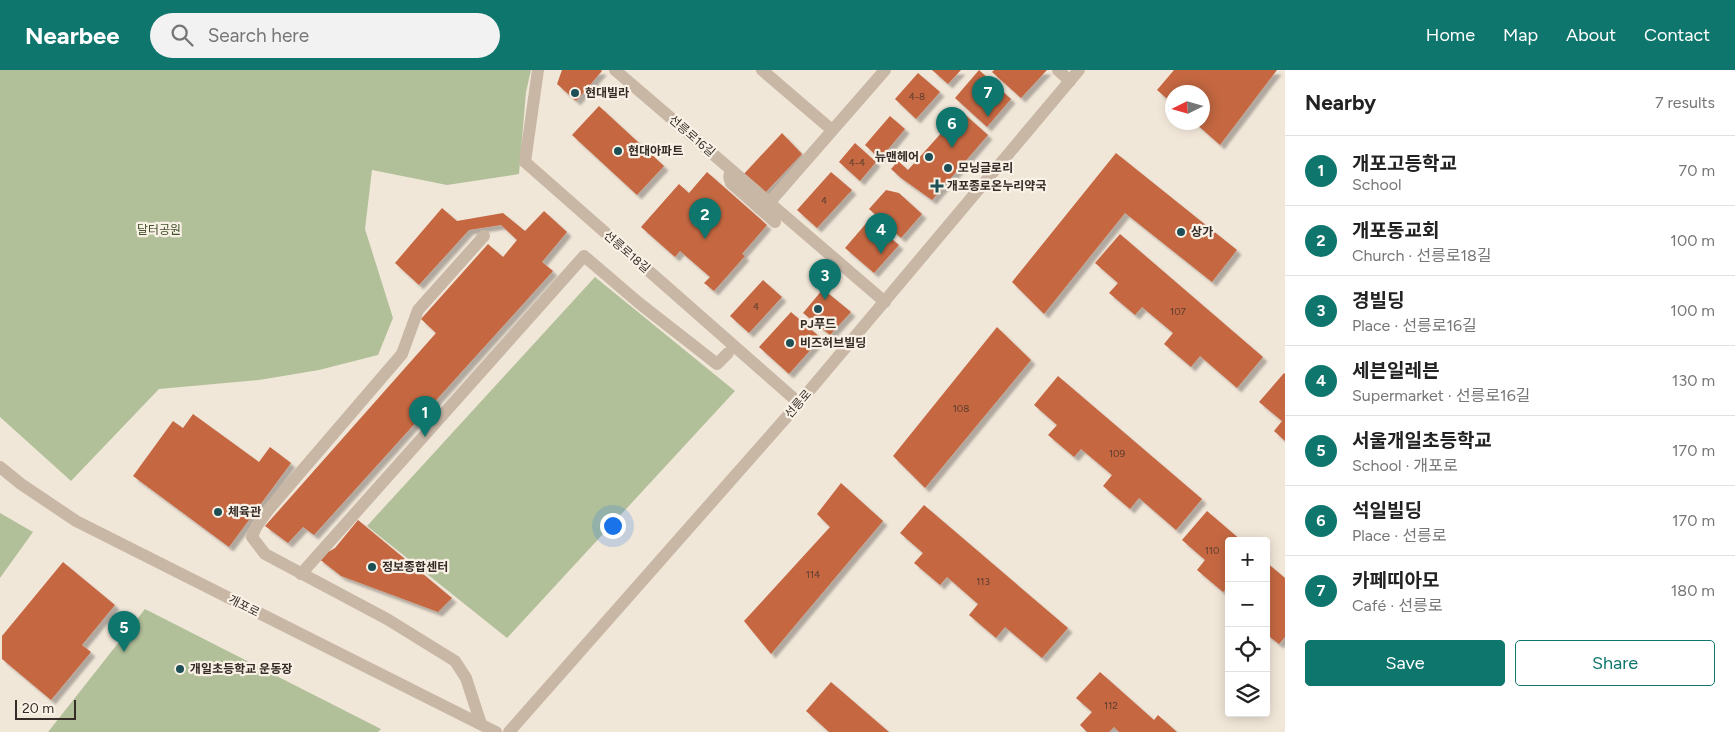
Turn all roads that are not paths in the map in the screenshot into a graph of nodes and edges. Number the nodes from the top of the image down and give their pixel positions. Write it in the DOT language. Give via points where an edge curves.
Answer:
graph roads {
  1 [pos="538,70"];
  2 [pos="615,70"];
  3 [pos="762,70"];
  4 [pos="886,70"];
  5 [pos="1058,70"];
  6 [pos="1079,70"];
  7 [pos="1070,81"];
  8 [pos="832,130"];
  9 [pos="732,171"];
  10 [pos="769,203"];
  11 [pos="775,222"];
  12 [pos="484,236"];
  13 [pos="885,302"];
  14 [pos="728,353"];
  15 [pos="799,403"];
  16 [pos="0,467"];
  17 [pos="301,574"];
  18 [pos="481,724"];
  19 [pos="496,732"];
  20 [pos="509,732"];
  1 -- 15 [label="street, 선릉로18길" via="525,162"];
  2 -- 9 [label="street, 선릉로16길"];
  3 -- 8 [label="street"];
  4 -- 8 [label="street"];
  5 -- 7 [label="street"];
  6 -- 7 [label="street, 선릉로"];
  7 -- 13 [label="street, 선릉로"];
  8 -- 10 [label="street"];
  9 -- 10 [label="street, 선릉로16길"];
  9 -- 11 [label="street" via="731,183"];
  10 -- 13 [label="street, 선릉로16길"];
  12 -- 17 [label="street" via="418,310 402,354 256,527 252,537 265,554"];
  13 -- 15 [label="street, 선릉로"];
  14 -- 17 [label="street" via="717,364 584,256"];
  15 -- 20 [label="street, 선릉로"];
  16 -- 18 [label="street, 개포로" via="76,521"];
  17 -- 18 [label="street" via="387,619 455,661 466,678"];
  18 -- 19 [label="street, 개포로"];
}
